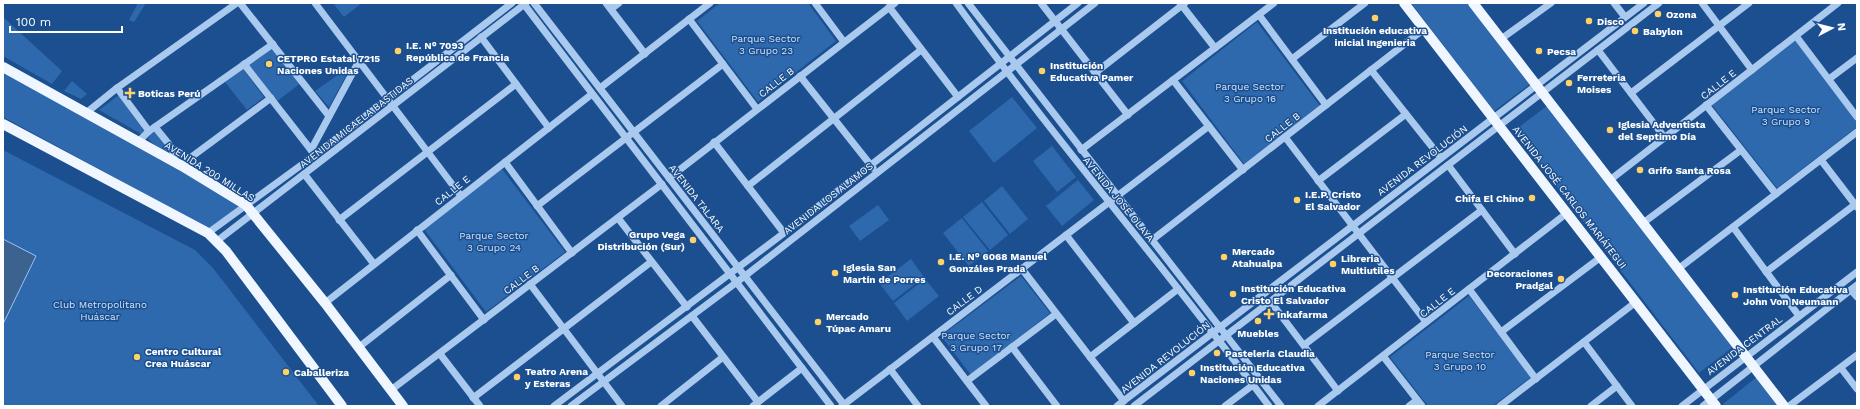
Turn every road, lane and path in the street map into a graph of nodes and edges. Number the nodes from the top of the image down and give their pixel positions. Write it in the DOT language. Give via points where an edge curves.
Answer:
graph roads {
  1 [pos="237,3"];
  2 [pos="240,3"];
  3 [pos="315,3"];
  4 [pos="512,3"];
  5 [pos="524,3"];
  6 [pos="534,3"];
  7 [pos="619,3"];
  8 [pos="710,3"];
  9 [pos="815,3"];
  10 [pos="956,3"];
  11 [pos="968,3"];
  12 [pos="1041,3"];
  13 [pos="1078,3"];
  14 [pos="1095,3"];
  15 [pos="1274,3"];
  16 [pos="1365,3"];
  17 [pos="1404,3"];
  18 [pos="1474,3"];
  19 [pos="1551,3"];
  20 [pos="1614,3"];
  21 [pos="1644,3"];
  22 [pos="1659,3"];
  23 [pos="1702,3"];
  24 [pos="1749,3"];
  25 [pos="1838,3"];
  26 [pos="1183,4"];
  27 [pos="892,5"];
  28 [pos="608,6"];
  29 [pos="1259,15"];
  30 [pos="1625,17"];
  31 [pos="689,19"];
  32 [pos="1055,21"];
  33 [pos="1719,26"];
  34 [pos="1061,29"];
  35 [pos="1424,29"];
  36 [pos="1796,36"];
  37 [pos="481,37"];
  38 [pos="1502,40"];
  39 [pos="844,42"];
  40 [pos="272,44"];
  41 [pos="1215,48"];
  42 [pos="921,50"];
  43 [pos="1598,50"];
  44 [pos="645,54"];
  45 [pos="1008,56"];
  46 [pos="1857,58"];
  47 [pos="1292,59"];
  48 [pos="359,61"];
  49 [pos="1000,63"];
  50 [pos="244,64"];
  51 [pos="723,64"];
  52 [pos="1015,66"];
  53 [pos="3,67"];
  54 [pos="1372,70"];
  55 [pos="1752,70"];
  56 [pos="1006,72"];
  57 [pos="1095,73"];
  58 [pos="800,76"];
  59 [pos="1829,79"];
  60 [pos="1173,80"];
  61 [pos="516,84"];
  62 [pos="116,88"];
  63 [pos="600,88"];
  64 [pos="1540,89"];
  65 [pos="1631,93"];
  66 [pos="592,94"];
  67 [pos="958,97"];
  68 [pos="271,98"];
  69 [pos="388,100"];
  70 [pos="1326,104"];
  71 [pos="1706,105"];
  72 [pos="393,106"];
  73 [pos="757,109"];
  74 [pos="86,113"];
  75 [pos="1406,114"];
  76 [pos="1128,115"];
  77 [pos="329,116"];
  78 [pos="1857,117"];
  79 [pos="834,118"];
  80 [pos="1497,122"];
  81 [pos="3,124"];
  82 [pos="1209,126"];
  83 [pos="549,128"];
  84 [pos="152,129"];
  85 [pos="633,132"];
  86 [pos="1857,132"];
  87 [pos="1285,137"];
  88 [pos="626,138"];
  89 [pos="1665,138"];
  90 [pos="139,141"];
  91 [pos="714,142"];
  92 [pos="1081,150"];
  93 [pos="1741,150"];
  94 [pos="313,152"];
  95 [pos="427,152"];
  96 [pos="1441,158"];
  97 [pos="1821,160"];
  98 [pos="505,162"];
  99 [pos="178,164"];
  100 [pos="871,165"];
  101 [pos="1448,166"];
  102 [pos="1243,170"];
  103 [pos="876,173"];
  104 [pos="305,175"];
  105 [pos="669,178"];
  106 [pos="1610,180"];
  107 [pos="1318,181"];
  108 [pos="662,184"];
  109 [pos="748,186"];
  110 [pos="1776,194"];
  111 [pos="461,196"];
  112 [pos="1117,196"];
  113 [pos="1109,202"];
  114 [pos="246,205"];
  115 [pos="1856,205"];
  116 [pos="537,206"];
  117 [pos="1482,210"];
  118 [pos="254,213"];
  119 [pos="1568,213"];
  120 [pos="618,218"];
  121 [pos="339,220"];
  122 [pos="1643,223"];
  123 [pos="1352,227"];
  124 [pos="1733,227"];
  125 [pos="417,230"];
  126 [pos="208,233"];
  127 [pos="784,233"];
  128 [pos="1066,235"];
  129 [pos="1358,235"];
  130 [pos="1152,240"];
  131 [pos="217,241"];
  132 [pos="572,253"];
  133 [pos="1515,254"];
  134 [pos="1601,258"];
  135 [pos="651,262"];
  136 [pos="374,264"];
  137 [pos="739,267"];
  138 [pos="1022,269"];
  139 [pos="1678,269"];
  140 [pos="1766,272"];
  141 [pos="1857,272"];
  142 [pos="451,275"];
  143 [pos="729,275"];
  144 [pos="745,276"];
  145 [pos="1392,278"];
  146 [pos="736,283"];
  147 [pos="530,284"];
  148 [pos="1854,288"];
  149 [pos="1178,289"];
  150 [pos="1469,289"];
  151 [pos="1857,297"];
  152 [pos="1271,302"];
  153 [pos="1636,302"];
  154 [pos="325,303"];
  155 [pos="687,307"];
  156 [pos="1056,314"];
  157 [pos="692,316"];
  158 [pos="1799,316"];
  159 [pos="484,320"];
  160 [pos="1426,322"];
  161 [pos="1134,323"];
  162 [pos="1219,327"];
  163 [pos="564,329"];
  164 [pos="1213,332"];
  165 [pos="1501,332"];
  166 [pos="1226,335"];
  167 [pos="933,336"];
  168 [pos="1219,340"];
  169 [pos="1584,342"];
  170 [pos="1304,345"];
  171 [pos="359,347"];
  172 [pos="1012,347"];
  173 [pos="440,354"];
  174 [pos="1857,355"];
  175 [pos="1383,356"];
  176 [pos="1745,356"];
  177 [pos="723,357"];
  178 [pos="1090,357"];
  179 [pos="1753,367"];
  180 [pos="802,368"];
  181 [pos="1841,368"];
  182 [pos="890,369"];
  183 [pos="597,372"];
  184 [pos="1536,379"];
  185 [pos="603,381"];
  186 [pos="967,381"];
  187 [pos="1253,385"];
  188 [pos="1617,386"];
  189 [pos="1703,389"];
  190 [pos="1857,389"];
  191 [pos="391,390"];
  192 [pos="1338,391"];
  193 [pos="473,398"];
  194 [pos="1417,400"];
  195 [pos="1124,401"];
  196 [pos="756,404"];
  197 [pos="1710,404"];
  198 [pos="342,406"];
  199 [pos="403,406"];
  200 [pos="480,406"];
  201 [pos="554,406"];
  202 [pos="571,406"];
  203 [pos="622,406"];
  204 [pos="661,406"];
  205 [pos="830,406"];
  206 [pos="844,406"];
  207 [pos="918,406"];
  208 [pos="986,406"];
  209 [pos="1057,406"];
  210 [pos="1117,406"];
  211 [pos="1134,406"];
  212 [pos="1225,406"];
  213 [pos="1269,406"];
  214 [pos="1281,406"];
  215 [pos="1318,406"];
  216 [pos="1409,406"];
  217 [pos="1422,406"];
  218 [pos="1500,406"];
  219 [pos="1592,406"];
  220 [pos="1632,406"];
  221 [pos="1682,406"];
  222 [pos="1784,406"];
  223 [pos="1789,406"];
  1 -- 62 [label="street"];
  2 -- 40 [label="street"];
  3 -- 48 [label="street"];
  4 -- 69 [label="street, AVENIDA MICAELA BASTIDAS"];
  5 -- 37 [label="street, AVENIDA MICAELA BASTIDAS"];
  5 -- 66 [label="street, AVENIDA TALARA"];
  6 -- 63 [label="street, AVENIDA TALARA"];
  7 -- 28 [label="street"];
  8 -- 31 [label="street"];
  9 -- 39 [label="street"];
  10 -- 49 [label="street, AVENIDA JOSÉ OLAYA"];
  11 -- 45 [label="street, AVENIDA JOSÉ OLAYA"];
  12 -- 32 [label="street"];
  13 -- 32 [label="street, AVENIDA LOS ALAMOS"];
  14 -- 34 [label="street, AVENIDA LOS ALAMOS"];
  15 -- 29 [label="street"];
  16 -- 47 [label="street"];
  17 -- 35 [label="main road, AVENIDA JOSÉ CARLOS MARIÁTEGUI"];
  18 -- 38 [label="main road"];
  19 -- 38 [label="street"];
  20 -- 30 [label="street"];
  21 -- 30 [label="street, AVENIDA REVOLUCIÓN"];
  22 -- 43 [label="street, AVENIDA REVOLUCIÓN"];
  23 -- 33 [label="street"];
  24 -- 33 [label="street"];
  25 -- 36 [label="street, CALLE E"];
  26 -- 41 [label="street"];
  26 -- 57 [label="street"];
  27 -- 39 [label="street, CALLE B"];
  27 -- 42 [label="street"];
  28 -- 44 [label="street"];
  29 -- 41 [label="street"];
  29 -- 47 [label="street"];
  30 -- 64 [label="street, AVENIDA REVOLUCIÓN"];
  31 -- 44 [label="street"];
  31 -- 51 [label="street"];
  32 -- 34 [label="street"];
  32 -- 45 [label="street, AVENIDA LOS ALAMOS"];
  33 -- 55 [label="street"];
  33 -- 65 [label="street"];
  34 -- 52 [label="street, AVENIDA LOS ALAMOS"];
  34 -- 57 [label="street"];
  35 -- 54 [label="street, CALLE B"];
  35 -- 80 [label="main road, AVENIDA JOSÉ CARLOS MARIÁTEGUI"];
  36 -- 55 [label="street, CALLE E"];
  36 -- 59 [label="street"];
  37 -- 61 [label="street"];
  37 -- 72 [label="street, AVENIDA MICAELA BASTIDAS"];
  38 -- 64 [label="main road"];
  39 -- 58 [label="street, CALLE B"];
  40 -- 50 [label="street"];
  40 -- 77 [label="street"];
  41 -- 60 [label="street"];
  42 -- 67 [label="street"];
  42 -- 79 [label="street"];
  43 -- 64 [label="street, AVENIDA REVOLUCIÓN"];
  43 -- 65 [label="street"];
  44 -- 63 [label="street"];
  45 -- 49 [label="street, AVENIDA LOS ALAMOS"];
  45 -- 52 [label="street, AVENIDA JOSÉ OLAYA"];
  46 -- 59 [label="street"];
  47 -- 70 [label="street"];
  48 -- 69 [label="street"];
  48 -- 77 [label="street"];
  49 -- 56 [label="street, AVENIDA JOSÉ OLAYA"];
  49 -- 67 [label="street, AVENIDA LOS ALAMOS"];
  50 -- 68 [label="street"];
  50 -- 84 [label="street"];
  51 -- 73 [label="street"];
  51 -- 85 [label="street"];
  52 -- 56 [label="street, AVENIDA LOS ALAMOS"];
  52 -- 92 [label="street, AVENIDA JOSÉ OLAYA"];
  53 -- 74 [label="main road, AVENIDA 200 MILLAS"];
  54 -- 70 [label="street, CALLE B"];
  54 -- 75 [label="street"];
  55 -- 71 [label="street, CALLE E"];
  56 -- 103 [label="street, AVENIDA LOS ALAMOS"];
  56 -- 113 [label="street, AVENIDA JOSÉ OLAYA"];
  57 -- 76 [label="street"];
  58 -- 73 [label="street, CALLE B"];
  58 -- 79 [label="street"];
  59 -- 78 [label="street"];
  60 -- 76 [label="street"];
  60 -- 82 [label="street"];
  61 -- 83 [label="street"];
  61 -- 95 [label="street"];
  62 -- 74 [label="street"];
  62 -- 84 [label="street"];
  63 -- 85 [label="street, AVENIDA TALARA"];
  64 -- 80 [label="street, AVENIDA REVOLUCIÓN"];
  64 -- 106 [label="main road"];
  65 -- 89 [label="street"];
  66 -- 83 [label="street, CALLE E"];
  66 -- 88 [label="street, AVENIDA TALARA"];
  67 -- 100 [label="street, AVENIDA LOS ALAMOS"];
  68 -- 94 [label="street"];
  68 -- 99 [label="street" via="190,158"];
  69 -- 72 [label="street"];
  69 -- 94 [label="street, AVENIDA MICAELA BASTIDAS"];
  70 -- 87 [label="street, CALLE B"];
  71 -- 89 [label="street, CALLE E"];
  71 -- 93 [label="street"];
  72 -- 95 [label="street"];
  72 -- 104 [label="street, AVENIDA MICAELA BASTIDAS"];
  73 -- 91 [label="street, CALLE B"];
  74 -- 90 [label="main road, AVENIDA 200 MILLAS"];
  75 -- 96 [label="street"];
  75 -- 107 [label="street"];
  76 -- 92 [label="street"];
  77 -- 94 [label="street"];
  79 -- 100 [label="street"];
  79 -- 109 [label="street"];
  80 -- 96 [label="street, AVENIDA REVOLUCIÓN"];
  80 -- 101 [label="street, AVENIDA REVOLUCIÓN"];
  80 -- 119 [label="main road, AVENIDA JOSÉ CARLOS MARIÁTEGUI"];
  81 -- 126 [label="main road"];
  82 -- 102 [label="street"];
  82 -- 112 [label="street, CALLE D"];
  83 -- 98 [label="street, CALLE E"];
  84 -- 90 [label="street"];
  84 -- 99 [label="street" via="172,148"];
  85 -- 88 [label="street"];
  85 -- 105 [label="street, AVENIDA TALARA"];
  86 -- 97 [label="street"];
  87 -- 102 [label="street, CALLE B"];
  87 -- 107 [label="street"];
  88 -- 108 [label="street, AVENIDA TALARA"];
  88 -- 116 [label="street"];
  89 -- 106 [label="street, CALLE E"];
  90 -- 99 [label="main road, AVENIDA 200 MILLAS"];
  91 -- 105 [label="street, CALLE B"];
  91 -- 109 [label="street"];
  92 -- 112 [label="street, AVENIDA JOSÉ OLAYA"];
  93 -- 110 [label="street"];
  93 -- 122 [label="street"];
  94 -- 114 [label="street, AVENIDA MICAELA BASTIDAS"];
  95 -- 111 [label="street"];
  95 -- 121 [label="street"];
  96 -- 123 [label="street, AVENIDA REVOLUCIÓN"];
  97 -- 110 [label="street"];
  97 -- 115 [label="street"];
  98 -- 111 [label="street, CALLE E"];
  98 -- 116 [label="street"];
  99 -- 114 [label="main road, AVENIDA 200 MILLAS"];
  100 -- 103 [label="street"];
  100 -- 127 [label="street, AVENIDA LOS ALAMOS"];
  101 -- 117 [label="street"];
  101 -- 129 [label="street, AVENIDA REVOLUCIÓN"];
  102 -- 130 [label="street, CALLE B"];
  103 -- 144 [label="street, AVENIDA LOS ALAMOS"];
  104 -- 118 [label="street, AVENIDA MICAELA BASTIDAS"];
  104 -- 121 [label="street"];
  105 -- 137 [label="street, AVENIDA TALARA"];
  106 -- 122 [label="main road"];
  107 -- 123 [label="street"];
  108 -- 120 [label="street, CALLE B"];
  108 -- 143 [label="street, AVENIDA TALARA"];
  109 -- 127 [label="street"];
  110 -- 124 [label="street"];
  111 -- 125 [label="street, CALLE E"];
  112 -- 113 [label="street, CALLE D"];
  112 -- 130 [label="street, AVENIDA JOSÉ OLAYA"];
  113 -- 128 [label="street, CALLE D"];
  113 -- 149 [label="street, AVENIDA JOSÉ OLAYA"];
  114 -- 118 [label="main road, AVENIDA 200 MILLAS"];
  114 -- 126 [label="street, AVENIDA MICAELA BASTIDAS"];
  115 -- 140 [label="street"];
  116 -- 132 [label="street"];
  117 -- 133 [label="street"];
  117 -- 145 [label="street"];
  118 -- 131 [label="street, AVENIDA MICAELA BASTIDAS"];
  118 -- 154 [label="main road, AVENIDA 200 MILLAS"];
  119 -- 133 [label="street, CALLE E"];
  119 -- 134 [label="main road, AVENIDA JOSÉ CARLOS MARIÁTEGUI"];
  120 -- 132 [label="street, CALLE B"];
  120 -- 135 [label="street"];
  121 -- 136 [label="street"];
  122 -- 139 [label="main road"];
  123 -- 129 [label="street"];
  123 -- 162 [label="street, AVENIDA REVOLUCIÓN"];
  124 -- 139 [label="street"];
  124 -- 140 [label="street"];
  125 -- 136 [label="street, CALLE E"];
  125 -- 142 [label="street"];
  126 -- 131 [label="main road"];
  127 -- 137 [label="street, AVENIDA LOS ALAMOS"];
  128 -- 138 [label="street, CALLE D"];
  128 -- 161 [label="street"];
  129 -- 145 [label="street"];
  129 -- 152 [label="street, AVENIDA REVOLUCIÓN"];
  130 -- 162 [label="street, AVENIDA JOSÉ OLAYA"];
  131 -- 198 [label="main road"];
  132 -- 147 [label="street, CALLE B"];
  133 -- 150 [label="street, CALLE E"];
  134 -- 153 [label="main road, AVENIDA JOSÉ CARLOS MARIÁTEGUI"];
  134 -- 165 [label="street"];
  135 -- 155 [label="street"];
  135 -- 163 [label="street"];
  136 -- 154 [label="street, CALLE E"];
  137 -- 143 [label="street, AVENIDA LOS ALAMOS"];
  137 -- 144 [label="street, AVENIDA TALARA"];
  138 -- 156 [label="street"];
  138 -- 167 [label="street, CALLE D"];
  139 -- 176 [label="main road"];
  140 -- 158 [label="street"];
  141 -- 158 [label="street, AVENIDA CENTRAL"];
  142 -- 159 [label="street"];
  142 -- 171 [label="street"];
  143 -- 146 [label="street, AVENIDA TALARA"];
  143 -- 155 [label="street, AVENIDA LOS ALAMOS"];
  144 -- 146 [label="street, AVENIDA LOS ALAMOS"];
  144 -- 206 [label="street, AVENIDA TALARA"];
  145 -- 160 [label="street"];
  145 -- 170 [label="street"];
  146 -- 157 [label="street, AVENIDA LOS ALAMOS"];
  146 -- 180 [label="street, AVENIDA TALARA"];
  147 -- 159 [label="street, CALLE B"];
  147 -- 163 [label="street"];
  148 -- 151 [label="street"];
  148 -- 179 [label="street"];
  149 -- 161 [label="street"];
  149 -- 164 [label="street, AVENIDA JOSÉ OLAYA"];
  150 -- 160 [label="street, CALLE E"];
  150 -- 165 [label="street"];
  152 -- 166 [label="street, AVENIDA REVOLUCIÓN"];
  152 -- 170 [label="street"];
  153 -- 169 [label="street"];
  153 -- 189 [label="main road, AVENIDA JOSÉ CARLOS MARIÁTEGUI"];
  154 -- 171 [label="main road, AVENIDA 200 MILLAS"];
  155 -- 183 [label="street, AVENIDA LOS ALAMOS"];
  156 -- 172 [label="street"];
  156 -- 178 [label="street"];
  157 -- 177 [label="street"];
  157 -- 185 [label="street, AVENIDA LOS ALAMOS"];
  158 -- 176 [label="street, AVENIDA CENTRAL"];
  159 -- 173 [label="street, CALLE B"];
  160 -- 175 [label="street, CALLE E"];
  161 -- 178 [label="street"];
  162 -- 164 [label="street, AVENIDA REVOLUCIÓN"];
  162 -- 166 [label="street, AVENIDA JOSÉ OLAYA"];
  163 -- 183 [label="street"];
  163 -- 193 [label="street"];
  164 -- 168 [label="street, AVENIDA JOSÉ OLAYA"];
  164 -- 195 [label="street, AVENIDA REVOLUCIÓN"];
  165 -- 184 [label="street"];
  166 -- 168 [label="street, AVENIDA REVOLUCIÓN"];
  166 -- 214 [label="street, AVENIDA JOSÉ OLAYA"];
  167 -- 182 [label="street, CALLE D"];
  167 -- 186 [label="street"];
  168 -- 187 [label="street, AVENIDA JOSÉ OLAYA"];
  168 -- 211 [label="street, AVENIDA REVOLUCIÓN"];
  169 -- 184 [label="street"];
  169 -- 188 [label="street"];
  170 -- 192 [label="street"];
  171 -- 191 [label="main road, AVENIDA 200 MILLAS"];
  172 -- 186 [label="street"];
  172 -- 209 [label="street"];
  173 -- 191 [label="street, CALLE B"];
  173 -- 193 [label="street"];
  174 -- 181 [label="street"];
  175 -- 192 [label="street, CALLE E"];
  175 -- 194 [label="street"];
  176 -- 179 [label="main road"];
  176 -- 189 [label="street, AVENIDA CENTRAL"];
  177 -- 196 [label="street"];
  177 -- 204 [label="street"];
  178 -- 195 [label="street"];
  179 -- 197 [label="street"];
  179 -- 222 [label="main road"];
  180 -- 196 [label="street"];
  180 -- 205 [label="street, AVENIDA TALARA"];
  181 -- 190 [label="street"];
  181 -- 223 [label="street"];
  182 -- 206 [label="street, CALLE D"];
  182 -- 207 [label="street"];
  183 -- 185 [label="street"];
  183 -- 201 [label="street, AVENIDA LOS ALAMOS"];
  184 -- 218 [label="street"];
  185 -- 202 [label="street, AVENIDA LOS ALAMOS"];
  185 -- 203 [label="street"];
  186 -- 208 [label="street"];
  187 -- 212 [label="street"];
  187 -- 213 [label="street, AVENIDA JOSÉ OLAYA"];
  188 -- 219 [label="street"];
  188 -- 220 [label="street"];
  189 -- 197 [label="main road, AVENIDA JOSÉ CARLOS MARIÁTEGUI"];
  189 -- 221 [label="street, AVENIDA CENTRAL"];
  191 -- 199 [label="main road, AVENIDA 200 MILLAS"];
  192 -- 215 [label="street, CALLE E"];
  193 -- 200 [label="street"];
  194 -- 216 [label="street"];
  194 -- 217 [label="street"];
  195 -- 210 [label="street, AVENIDA REVOLUCIÓN"];
}
